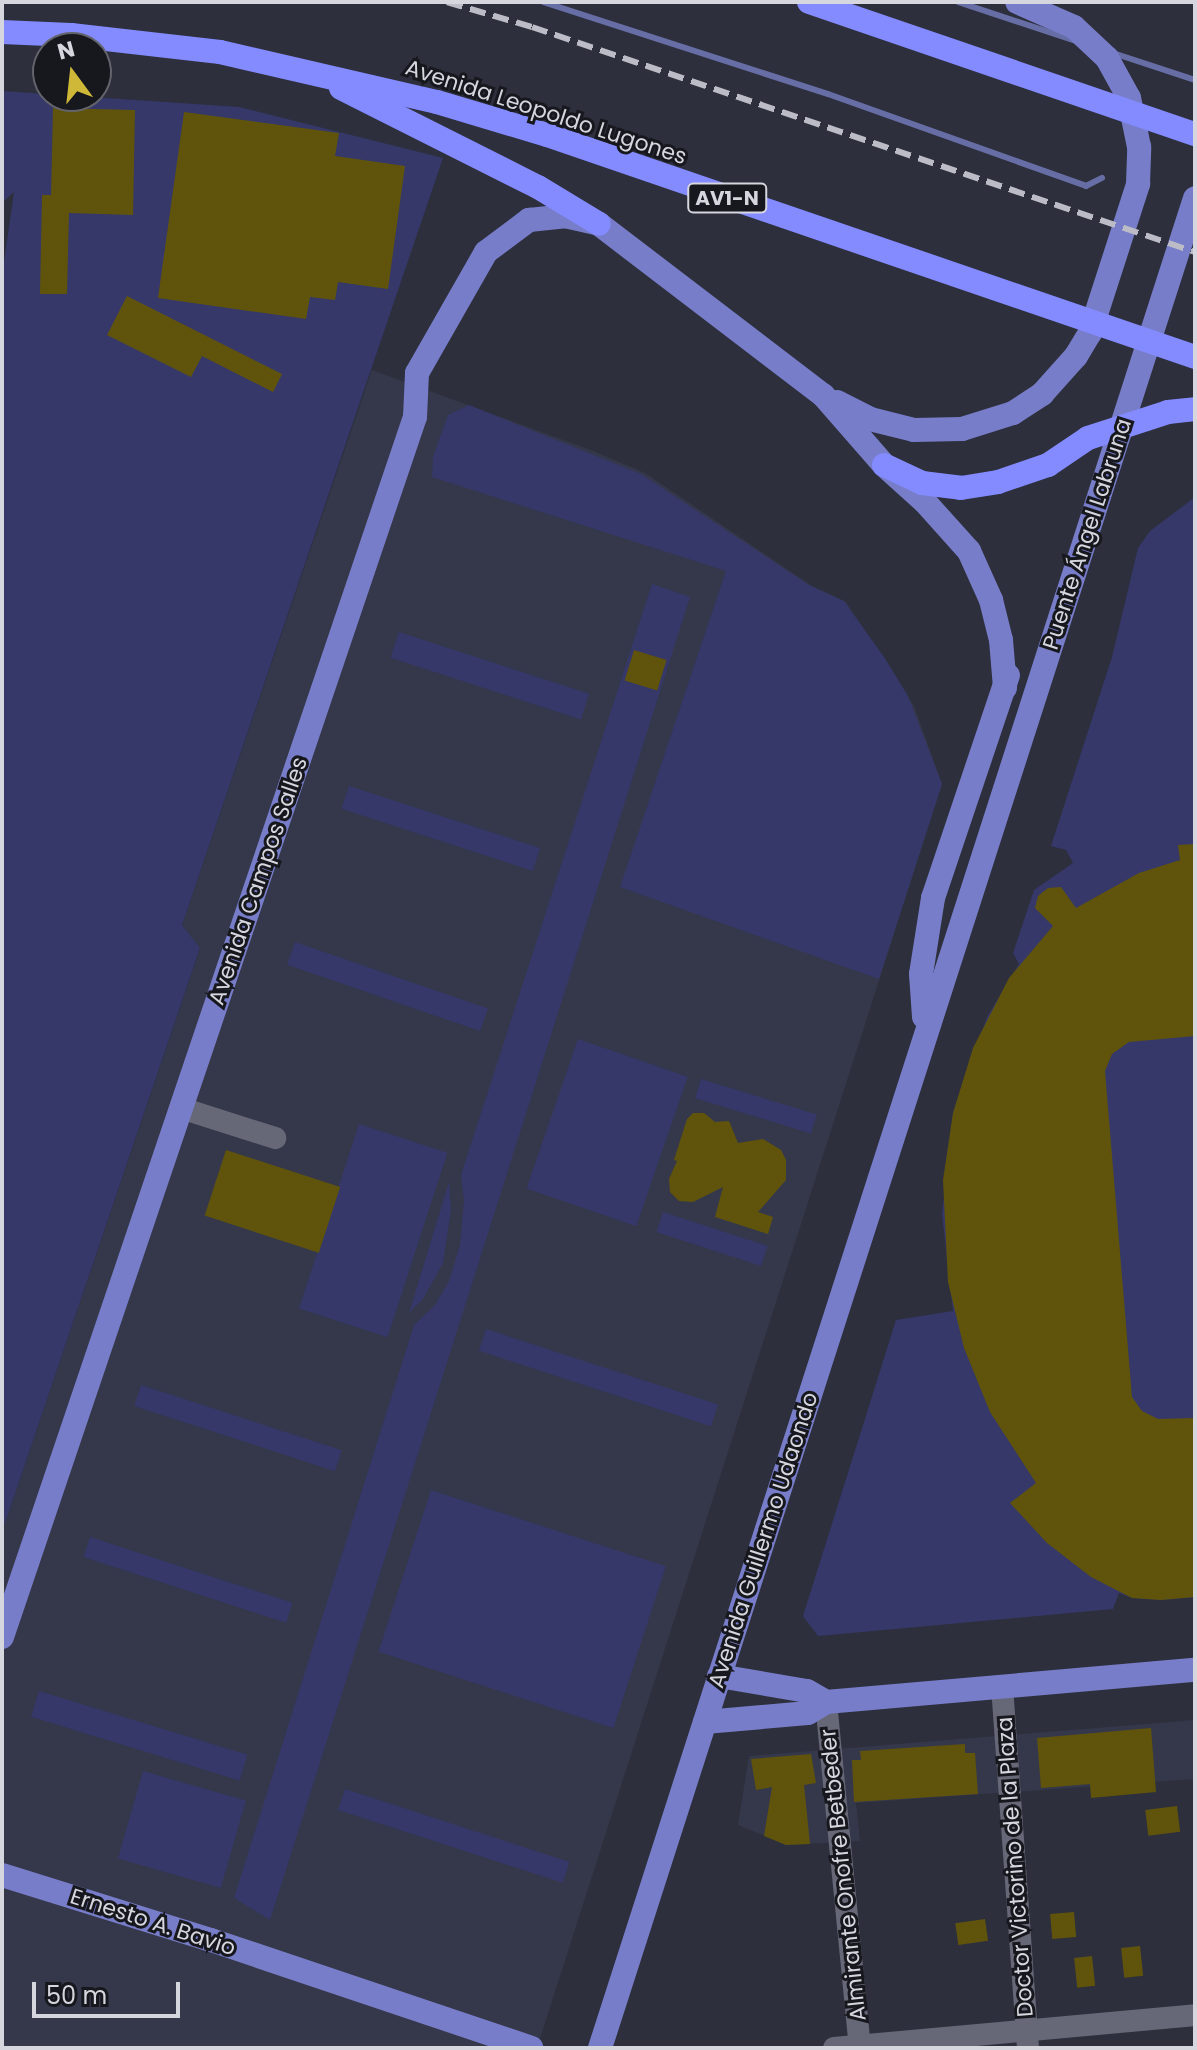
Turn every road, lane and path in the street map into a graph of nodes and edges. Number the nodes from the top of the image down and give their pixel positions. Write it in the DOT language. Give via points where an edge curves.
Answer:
graph roads {
  1 [pos="809,2"];
  2 [pos="1017,2"];
  3 [pos="2,32"];
  4 [pos="303,68"];
  5 [pos="1195,134"];
  6 [pos="1195,198"];
  7 [pos="599,224"];
  8 [pos="1195,357"];
  9 [pos="823,395"];
  10 [pos="1195,409"];
  11 [pos="884,465"];
  12 [pos="1014,649"];
  13 [pos="1005,688"];
  14 [pos="976,869"];
  15 [pos="925,1032"];
  16 [pos="181,1108"];
  17 [pos="275,1138"];
  18 [pos="2,1637"];
  19 [pos="1195,1670"];
  20 [pos="719,1676"];
  21 [pos="1002,1686"];
  22 [pos="826,1702"];
  23 [pos="705,1722"];
  24 [pos="2,1875"];
  25 [pos="1195,2015"];
  26 [pos="1027,2040"];
  27 [pos="860,2047"];
  28 [pos="531,2048"];
  29 [pos="600,2048"];
  30 [pos="834,2048"];
  1 -- 5 [label="highway"];
  2 -- 9 [label="main road" via="1074,27 1107,58 1129,98 1139,147 1138,184 1090,333 1042,394 1013,413 962,429 914,430 870,419"];
  3 -- 4 [label="highway, Avenida Leopoldo Lugones / AV1-N" via="143,42"];
  4 -- 7 [label="highway" via="538,187"];
  4 -- 8 [label="highway, Avenida Leopoldo Lugones / AV1-N" via="547,135"];
  6 -- 14 [label="main road, Puente Ángel Labruna"];
  7 -- 9 [label="main road"];
  7 -- 16 [label="main road, Avenida Campos Salles" via="565,216 529,220 502,237 486,252 422,362 415,417"];
  9 -- 11 [label="main road"];
  10 -- 11 [label="highway" via="1168,412 1088,438 1048,465 998,482 961,488 922,483"];
  11 -- 13 [label="main road" via="969,551 991,600"];
  12 -- 13 [label="main road, Avenida Guillermo Udaondo"];
  13 -- 15 [label="main road, Avenida Guillermo Udaondo" via="933,898 921,974"];
  14 -- 15 [label="main road, Avenida Guillermo Udaondo"];
  15 -- 20 [label="main road, Avenida Guillermo Udaondo"];
  16 -- 17 [label="street"];
  16 -- 18 [label="main road, Avenida Campos Salles"];
  19 -- 21 [label="main road"];
  20 -- 22 [label="main road" via="807,1691"];
  20 -- 23 [label="main road, Avenida Guillermo Udaondo"];
  21 -- 22 [label="main road"];
  21 -- 26 [label="street, Doctor Victorino de la Plaza"];
  22 -- 23 [label="main road" via="808,1713"];
  22 -- 27 [label="street, Almirante Onofre Betbeder"];
  23 -- 29 [label="main road, Avenida Guillermo Udaondo"];
  24 -- 28 [label="main road, Ernesto A. Bavio"];
  25 -- 26 [label="street"];
  26 -- 27 [label="street"];
  27 -- 30 [label="street"];
}
